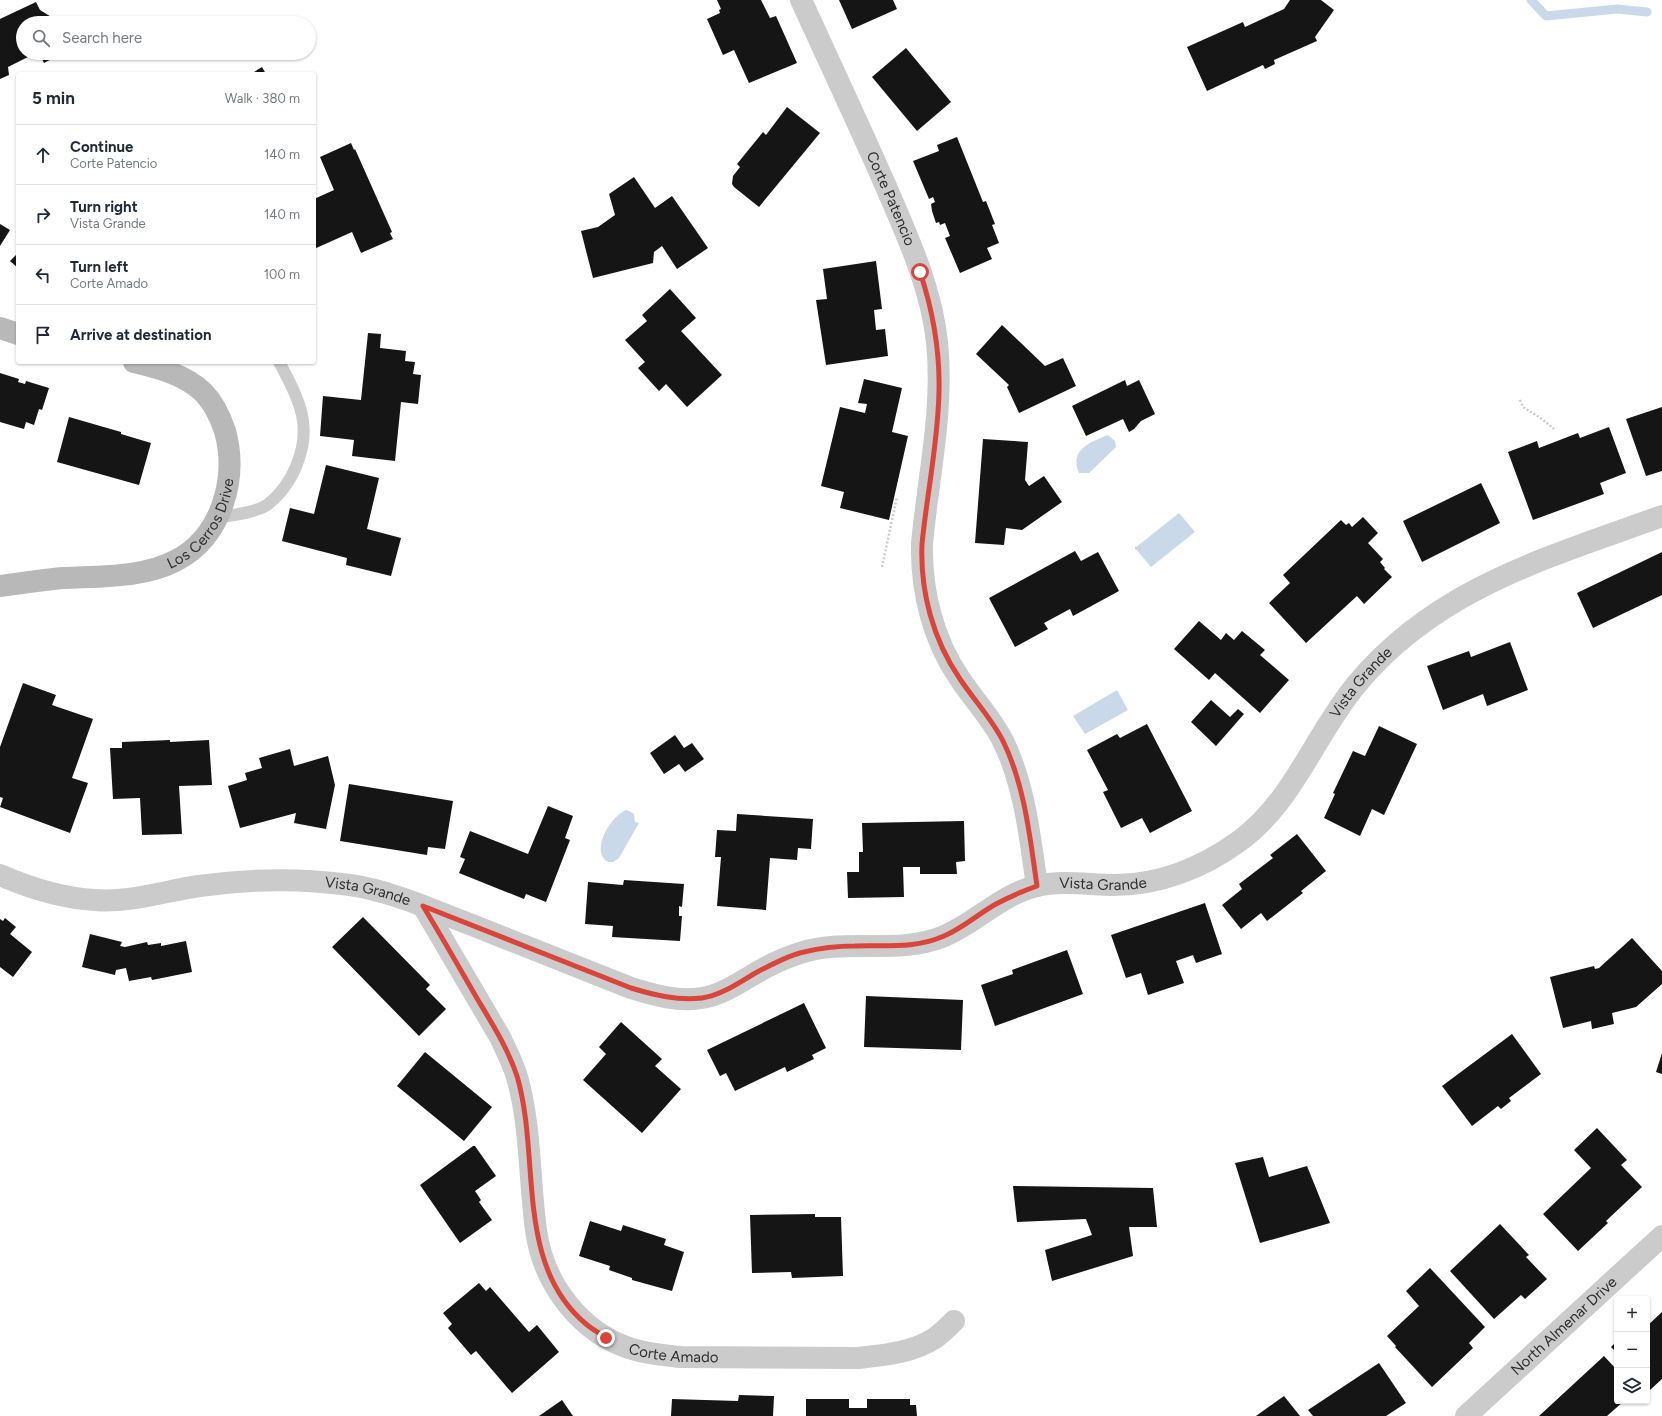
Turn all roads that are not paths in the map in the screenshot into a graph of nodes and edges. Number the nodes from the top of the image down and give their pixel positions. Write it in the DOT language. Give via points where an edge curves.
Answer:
graph roads {
  1 [pos="801,0"];
  2 [pos="0,328"];
  3 [pos="16,333"];
  4 [pos="141,364"];
  5 [pos="279,364"];
  6 [pos="1662,516"];
  7 [pos="217,518"];
  8 [pos="0,586"];
  9 [pos="0,875"];
  10 [pos="1037,886"];
  11 [pos="423,906"];
  12 [pos="1662,1236"];
  13 [pos="954,1321"];
  14 [pos="1466,1416"];
  1 -- 10 [label="street, Corte Patencio" via="893,204 928,294 937,342 939,392 922,544 921,563 925,589 941,645 959,678 995,727 1010,760 1026,818"];
  2 -- 3 [label="street"];
  4 -- 7 [label="street, Los Cerros Drive" via="182,377 203,392 217,409 230,461 226,494"];
  5 -- 7 [label="lane" via="298,402 302,416 303,438 296,467 284,486 266,505"];
  6 -- 10 [label="street, Vista Grande" via="1503,575 1460,598 1419,626 1392,648 1358,683 1331,719 1271,813 1256,828 1221,854 1178,874 1135,884 1065,883"];
  7 -- 8 [label="street, Los Cerros Drive" via="196,547 177,560 153,570"];
  9 -- 11 [label="street, Vista Grande" via="51,893 95,900 115,901 223,883 276,880 350,885"];
  10 -- 11 [label="street, Vista Grande" via="995,905 944,936 904,946 854,946 802,952 759,971 721,993 703,998 682,999 656,996 631,988"];
  11 -- 13 [label="street, Corte Amado" via="509,1056 524,1112 540,1250 555,1286 586,1324 606,1338 632,1349 655,1354 680,1357 858,1358 912,1349 935,1338"];
  12 -- 14 [label="street, North Almenar Drive"];
}
